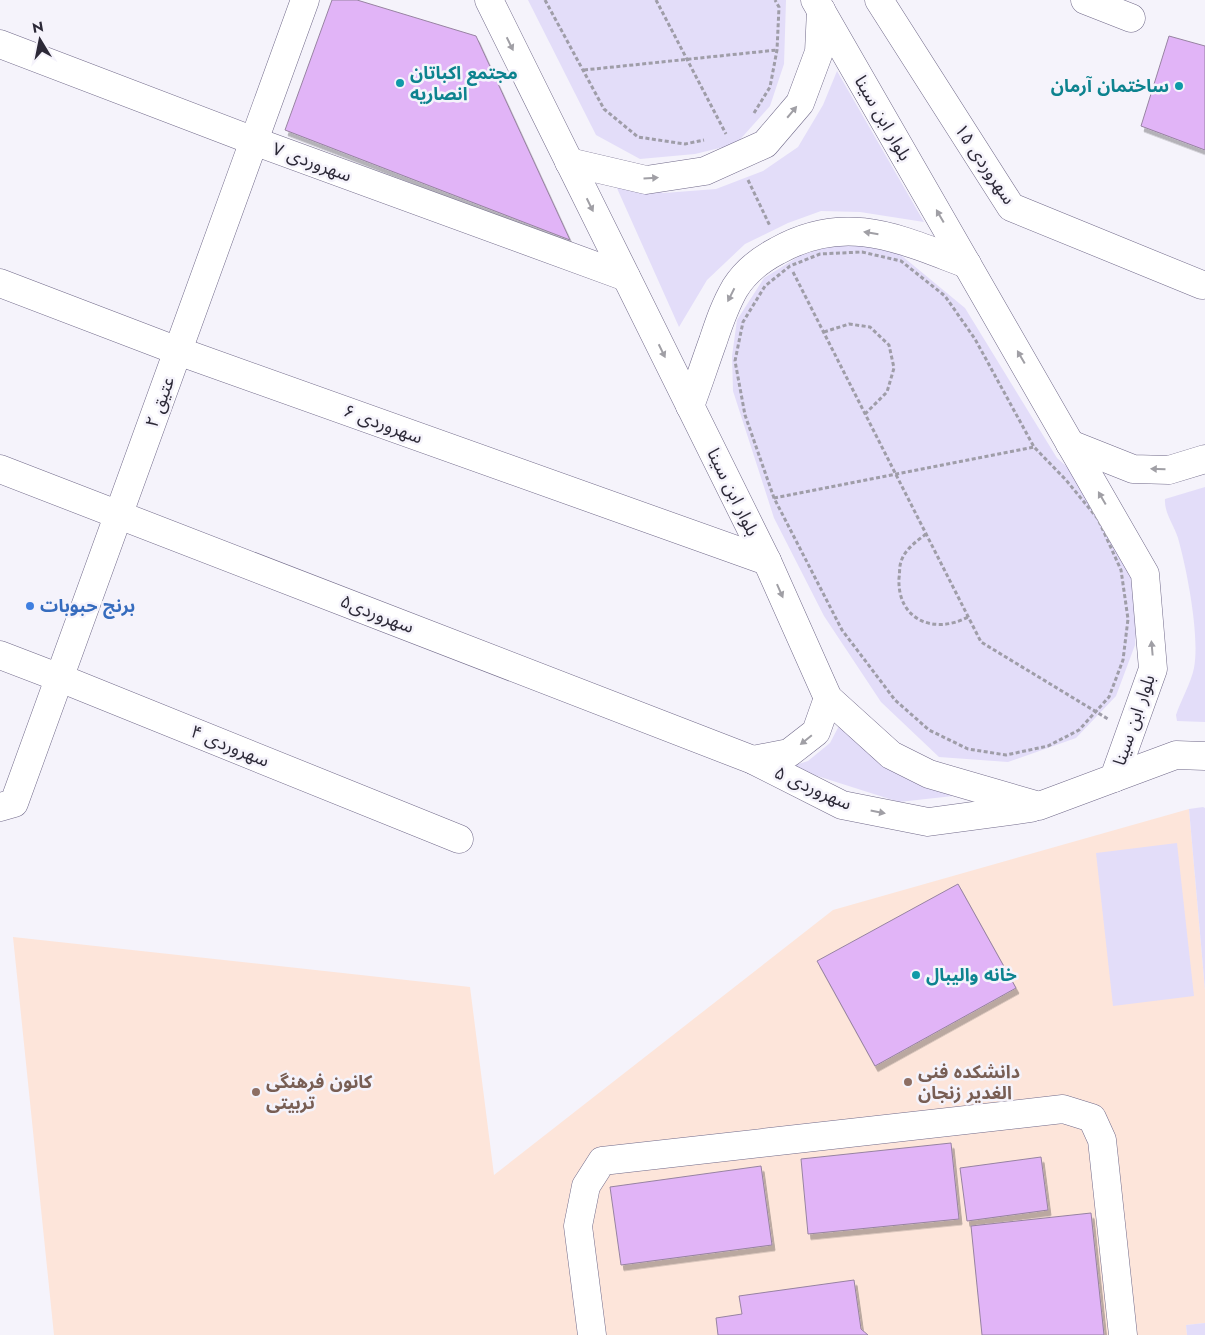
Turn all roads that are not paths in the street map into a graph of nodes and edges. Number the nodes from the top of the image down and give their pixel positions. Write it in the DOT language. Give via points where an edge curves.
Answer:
graph roads {
  1 [pos="305,0"];
  2 [pos="489,0"];
  3 [pos="879,0"];
  4 [pos="1084,0"];
  5 [pos="818,5"];
  6 [pos="1131,18"];
  7 [pos="0,44"];
  8 [pos="254,140"];
  9 [pos="569,162"];
  10 [pos="967,264"];
  11 [pos="626,276"];
  12 [pos="0,283"];
  13 [pos="1202,285"];
  14 [pos="178,351"];
  15 [pos="690,406"];
  16 [pos="1070,444"];
  17 [pos="1205,459"];
  18 [pos="0,469"];
  19 [pos="118,515"];
  20 [pos="767,561"];
  21 [pos="0,655"];
  22 [pos="60,678"];
  23 [pos="828,698"];
  24 [pos="1205,756"];
  25 [pos="753,760"];
  26 [pos="1114,778"];
  27 [pos="7,805"];
  28 [pos="1040,806"];
  29 [pos="459,839"];
  30 [pos="592,1335"];
  31 [pos="1123,1335"];
  1 -- 8 [label="street, عتیق ۲"];
  2 -- 9 [label="street, بلوار ابن سینا, one-way"];
  3 -- 13 [label="street, سهروردی ۱۵" via="1011,207"];
  4 -- 6 [label="street"];
  9 -- 5 [label="street, one-way" via="646,180 705,170 733,141 765,144 800,103 819,52"];
  10 -- 5 [label="street, بلوار ابن سینا, one-way"];
  7 -- 8 [label="street, سهروردی ۷"];
  8 -- 11 [label="street, سهروردی ۷"];
  8 -- 14 [label="street, عتیق ۲"];
  9 -- 11 [label="street, بلوار ابن سینا, one-way"];
  10 -- 15 [label="street, one-way" via="883,235 851,230 796,240 786,258 749,270 735,288"];
  16 -- 10 [label="street, بلوار ابن سینا, one-way"];
  11 -- 15 [label="street, بلوار ابن سینا, one-way"];
  12 -- 14 [label="street, سهروردی ۶"];
  14 -- 19 [label="street, عتیق ۲"];
  14 -- 20 [label="street, سهروردی ۶"];
  15 -- 20 [label="street, بلوار ابن سینا"];
  17 -- 16 [label="street, one-way" via="1168,470 1133,469"];
  26 -- 16 [label="street, بلوار ابن سینا, one-way" via="1153,669 1145,574"];
  18 -- 19 [label="street, سهروردی۵"];
  19 -- 22 [label="street, عتیق ۲"];
  19 -- 25 [label="street, سهروردی۵"];
  20 -- 23 [label="street, بلوار ابن سینا, one-way"];
  21 -- 22 [label="street, سهروردی ۴"];
  22 -- 27 [label="street, عتیق ۲"];
  22 -- 29 [label="street, سهروردی ۴"];
  23 -- 25 [label="street, سهروردی ۵, one-way" via="816,732 789,753"];
  23 -- 28 [label="street, بلوار ابن سینا" via="891,754 929,774"];
  24 -- 26 [label="street, بلوار ابن سینا" via="1176,756"];
  25 -- 28 [label="street, سهروردی ۵, one-way" via="842,805 928,822"];
  26 -- 28 [label="street, بلوار ابن سینا"];
  30 -- 31 [label="street" via="578,1226 586,1186 602,1161 1063,1109 1092,1118 1102,1140"];
}
